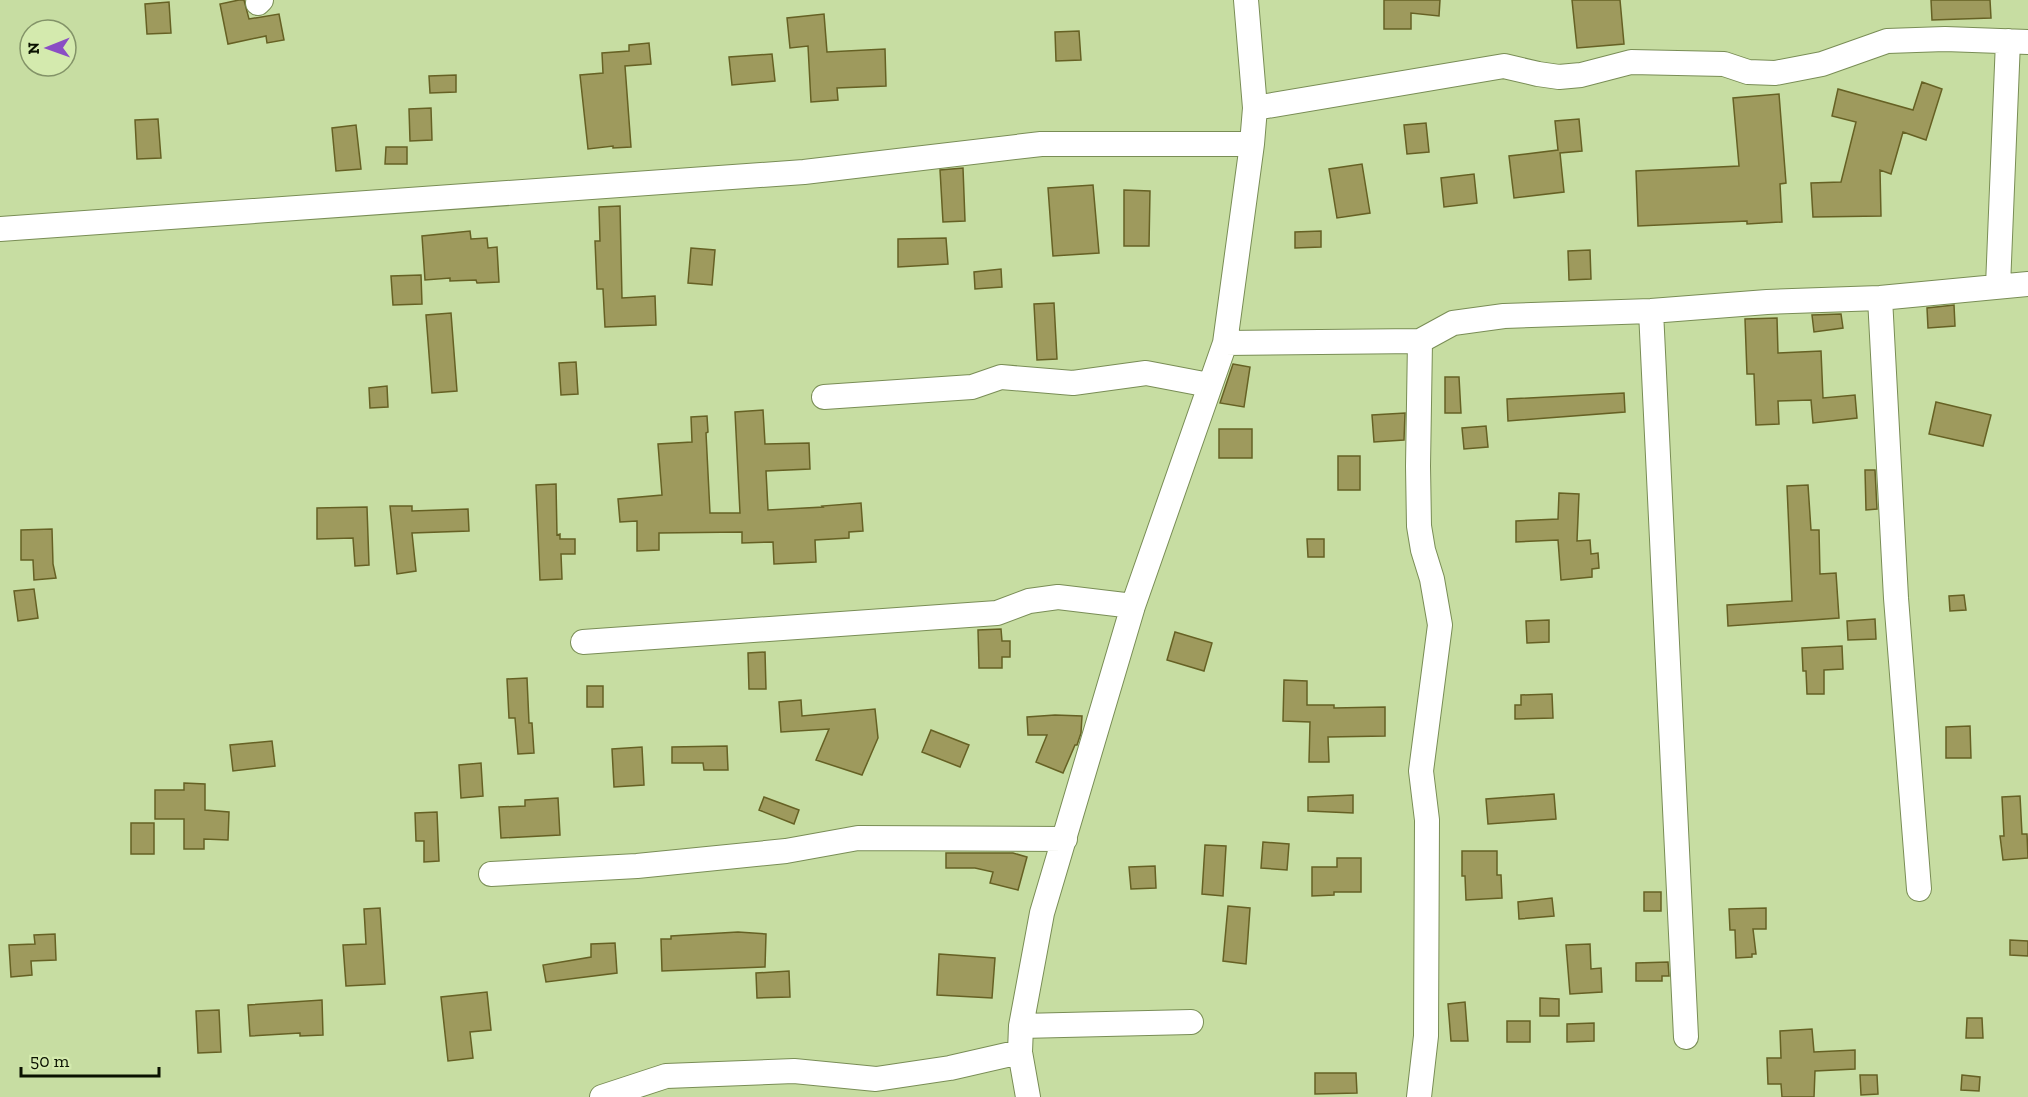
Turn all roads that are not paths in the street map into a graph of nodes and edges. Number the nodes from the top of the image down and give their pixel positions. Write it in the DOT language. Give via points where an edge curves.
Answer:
graph roads {
  1 [pos="1246,0"];
  2 [pos="2018,42"];
  3 [pos="1255,108"];
  4 [pos="1252,144"];
  5 [pos="0,229"];
  6 [pos="2028,284"];
  7 [pos="1998,286"];
  8 [pos="1880,298"];
  9 [pos="1651,311"];
  10 [pos="1420,341"];
  11 [pos="1225,343"];
  12 [pos="1209,385"];
  13 [pos="824,397"];
  14 [pos="1132,606"];
  15 [pos="583,642"];
  16 [pos="1065,839"];
  17 [pos="491,874"];
  18 [pos="1919,889"];
  19 [pos="1191,1022"];
  20 [pos="1021,1026"];
  21 [pos="1686,1037"];
  22 [pos="1020,1052"];
  23 [pos="602,1097"];
  24 [pos="1028,1097"];
  25 [pos="1419,1097"];
  1 -- 3 [label="street"];
  2 -- 3 [label="street" via="1887,41 1822,64 1775,73 1749,72 1724,64 1631,62 1558,77 1504,66"];
  2 -- 7 [label="street"];
  3 -- 4 [label="street"];
  4 -- 5 [label="street" via="1041,144 804,172"];
  4 -- 11 [label="street"];
  6 -- 7 [label="street"];
  7 -- 8 [label="street"];
  8 -- 9 [label="street"];
  8 -- 18 [label="street" via="1896,598"];
  9 -- 10 [label="street" via="1504,316 1453,323"];
  9 -- 21 [label="street"];
  10 -- 11 [label="street"];
  10 -- 25 [label="street" via="1419,526 1440,625 1421,771 1427,832 1426,1036"];
  11 -- 12 [label="street"];
  12 -- 13 [label="street" via="1146,373 1073,383 1001,377 972,387"];
  12 -- 14 [label="street"];
  14 -- 15 [label="street" via="1058,597 1029,601 997,613"];
  14 -- 16 [label="street"];
  16 -- 17 [label="street" via="858,838 741,856"];
  16 -- 20 [label="street" via="1042,913"];
  19 -- 20 [label="street"];
  20 -- 22 [label="street"];
  22 -- 23 [label="street" via="876,1080 794,1071 666,1076"];
  22 -- 24 [label="street"];
}
